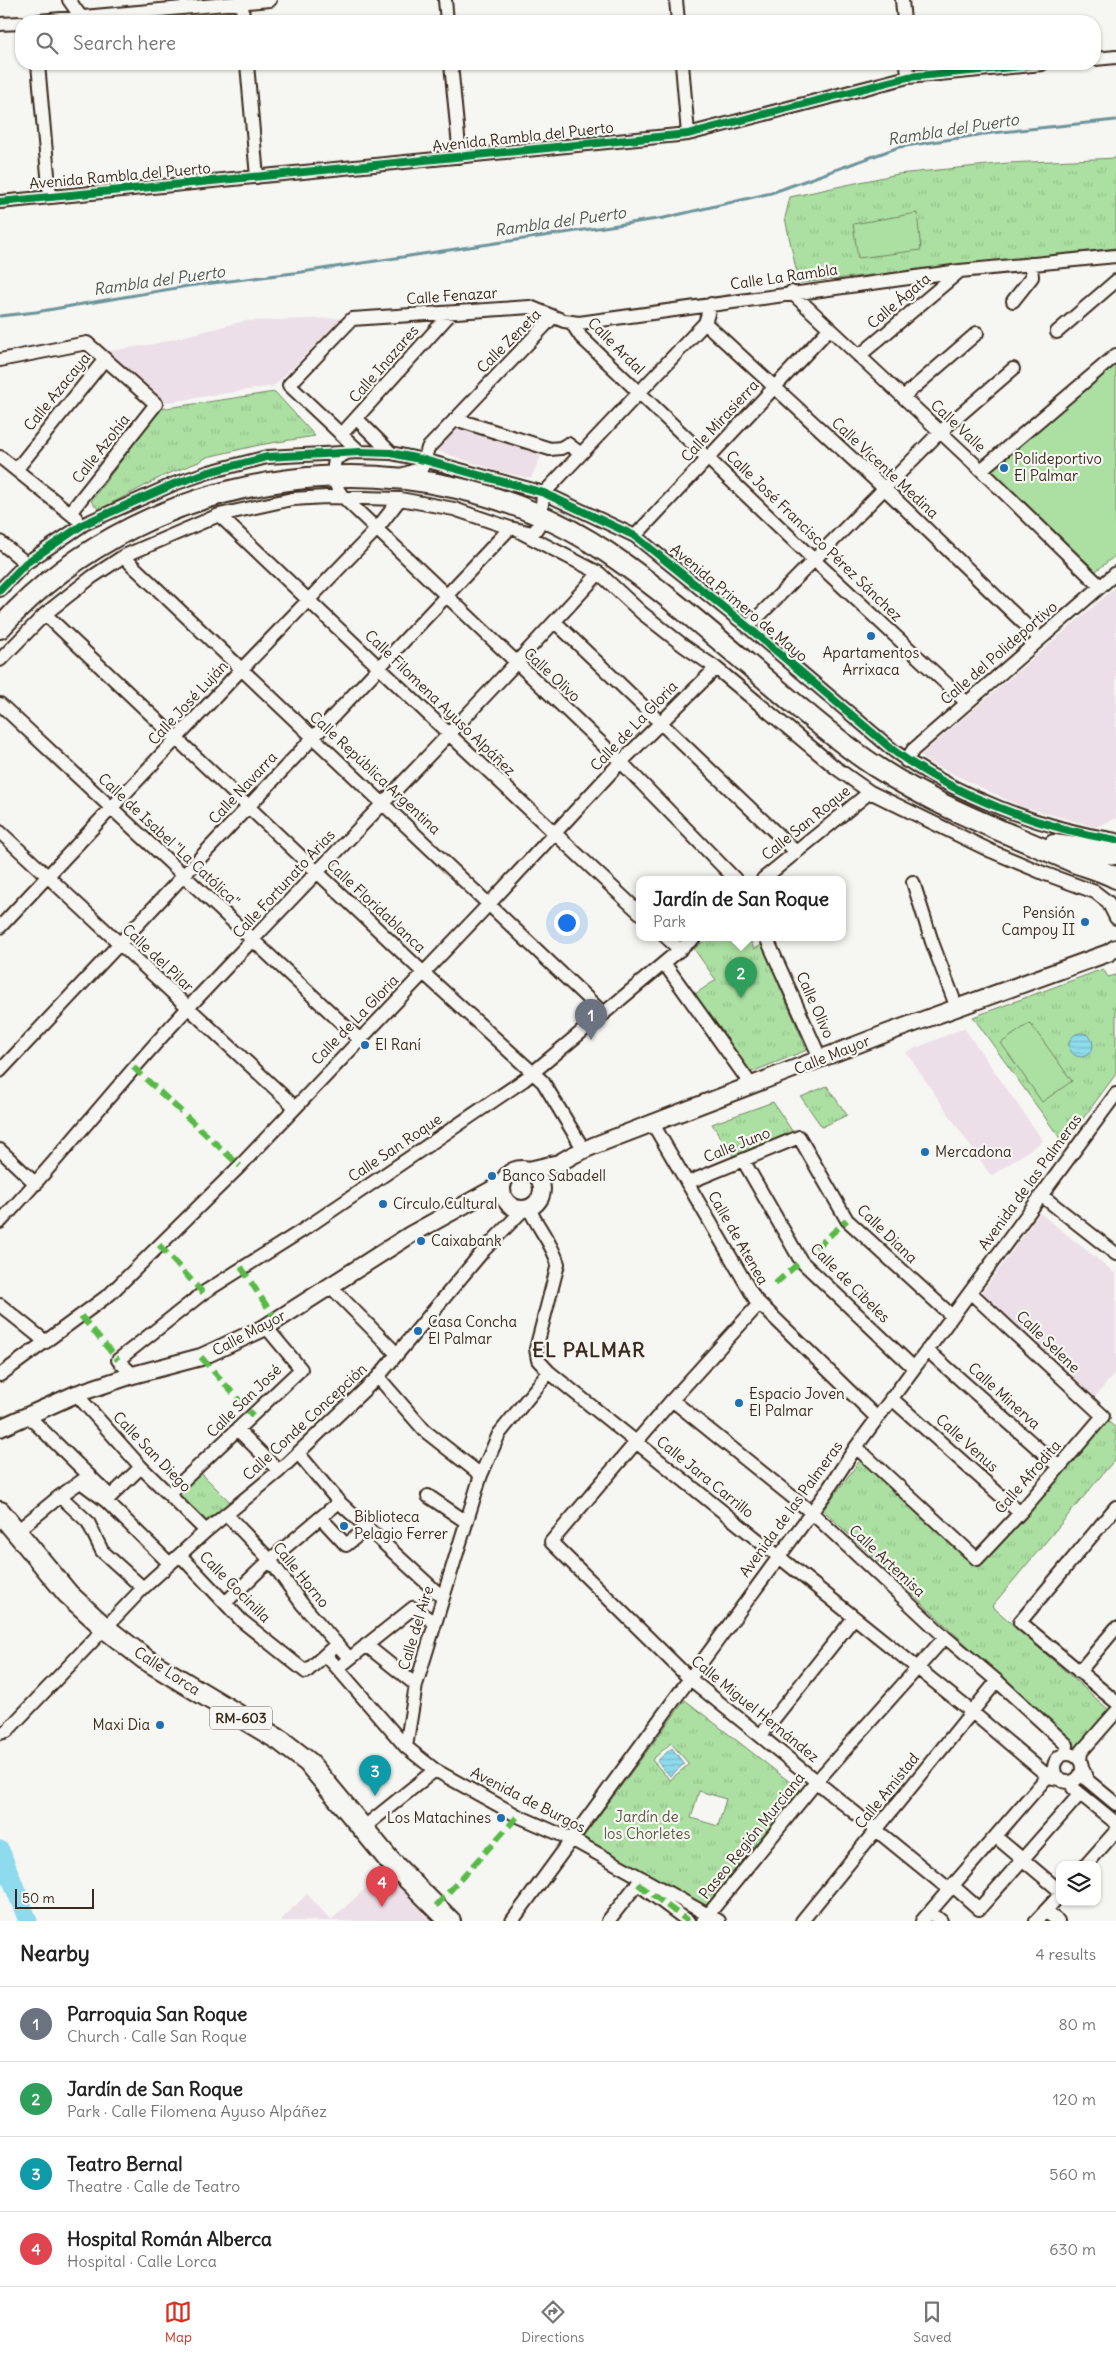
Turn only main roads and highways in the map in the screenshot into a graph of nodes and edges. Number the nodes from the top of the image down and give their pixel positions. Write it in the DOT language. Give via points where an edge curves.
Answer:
graph roads {
  1 [pos="0,628"];
  2 [pos="1029,841"];
  3 [pos="1116,854"];
  4 [pos="1116,878"];
  5 [pos="0,1512"];
  6 [pos="450,1921"];
  1 -- 2 [label="main road, Avenida Primero de Mayo" via="60,573 96,549 137,525 204,497 291,479 393,477 462,490 490,497 578,534 634,572 831,734 879,769 933,799"];
  2 -- 3 [label="main road, Avenida Primero de Mayo"];
  2 -- 4 [label="main road, Avenida Primero de Mayo"];
  5 -- 6 [label="main road, Calle Lorca / RM-603" via="68,1594 105,1628 145,1659 281,1741 308,1762 390,1861"];
}
